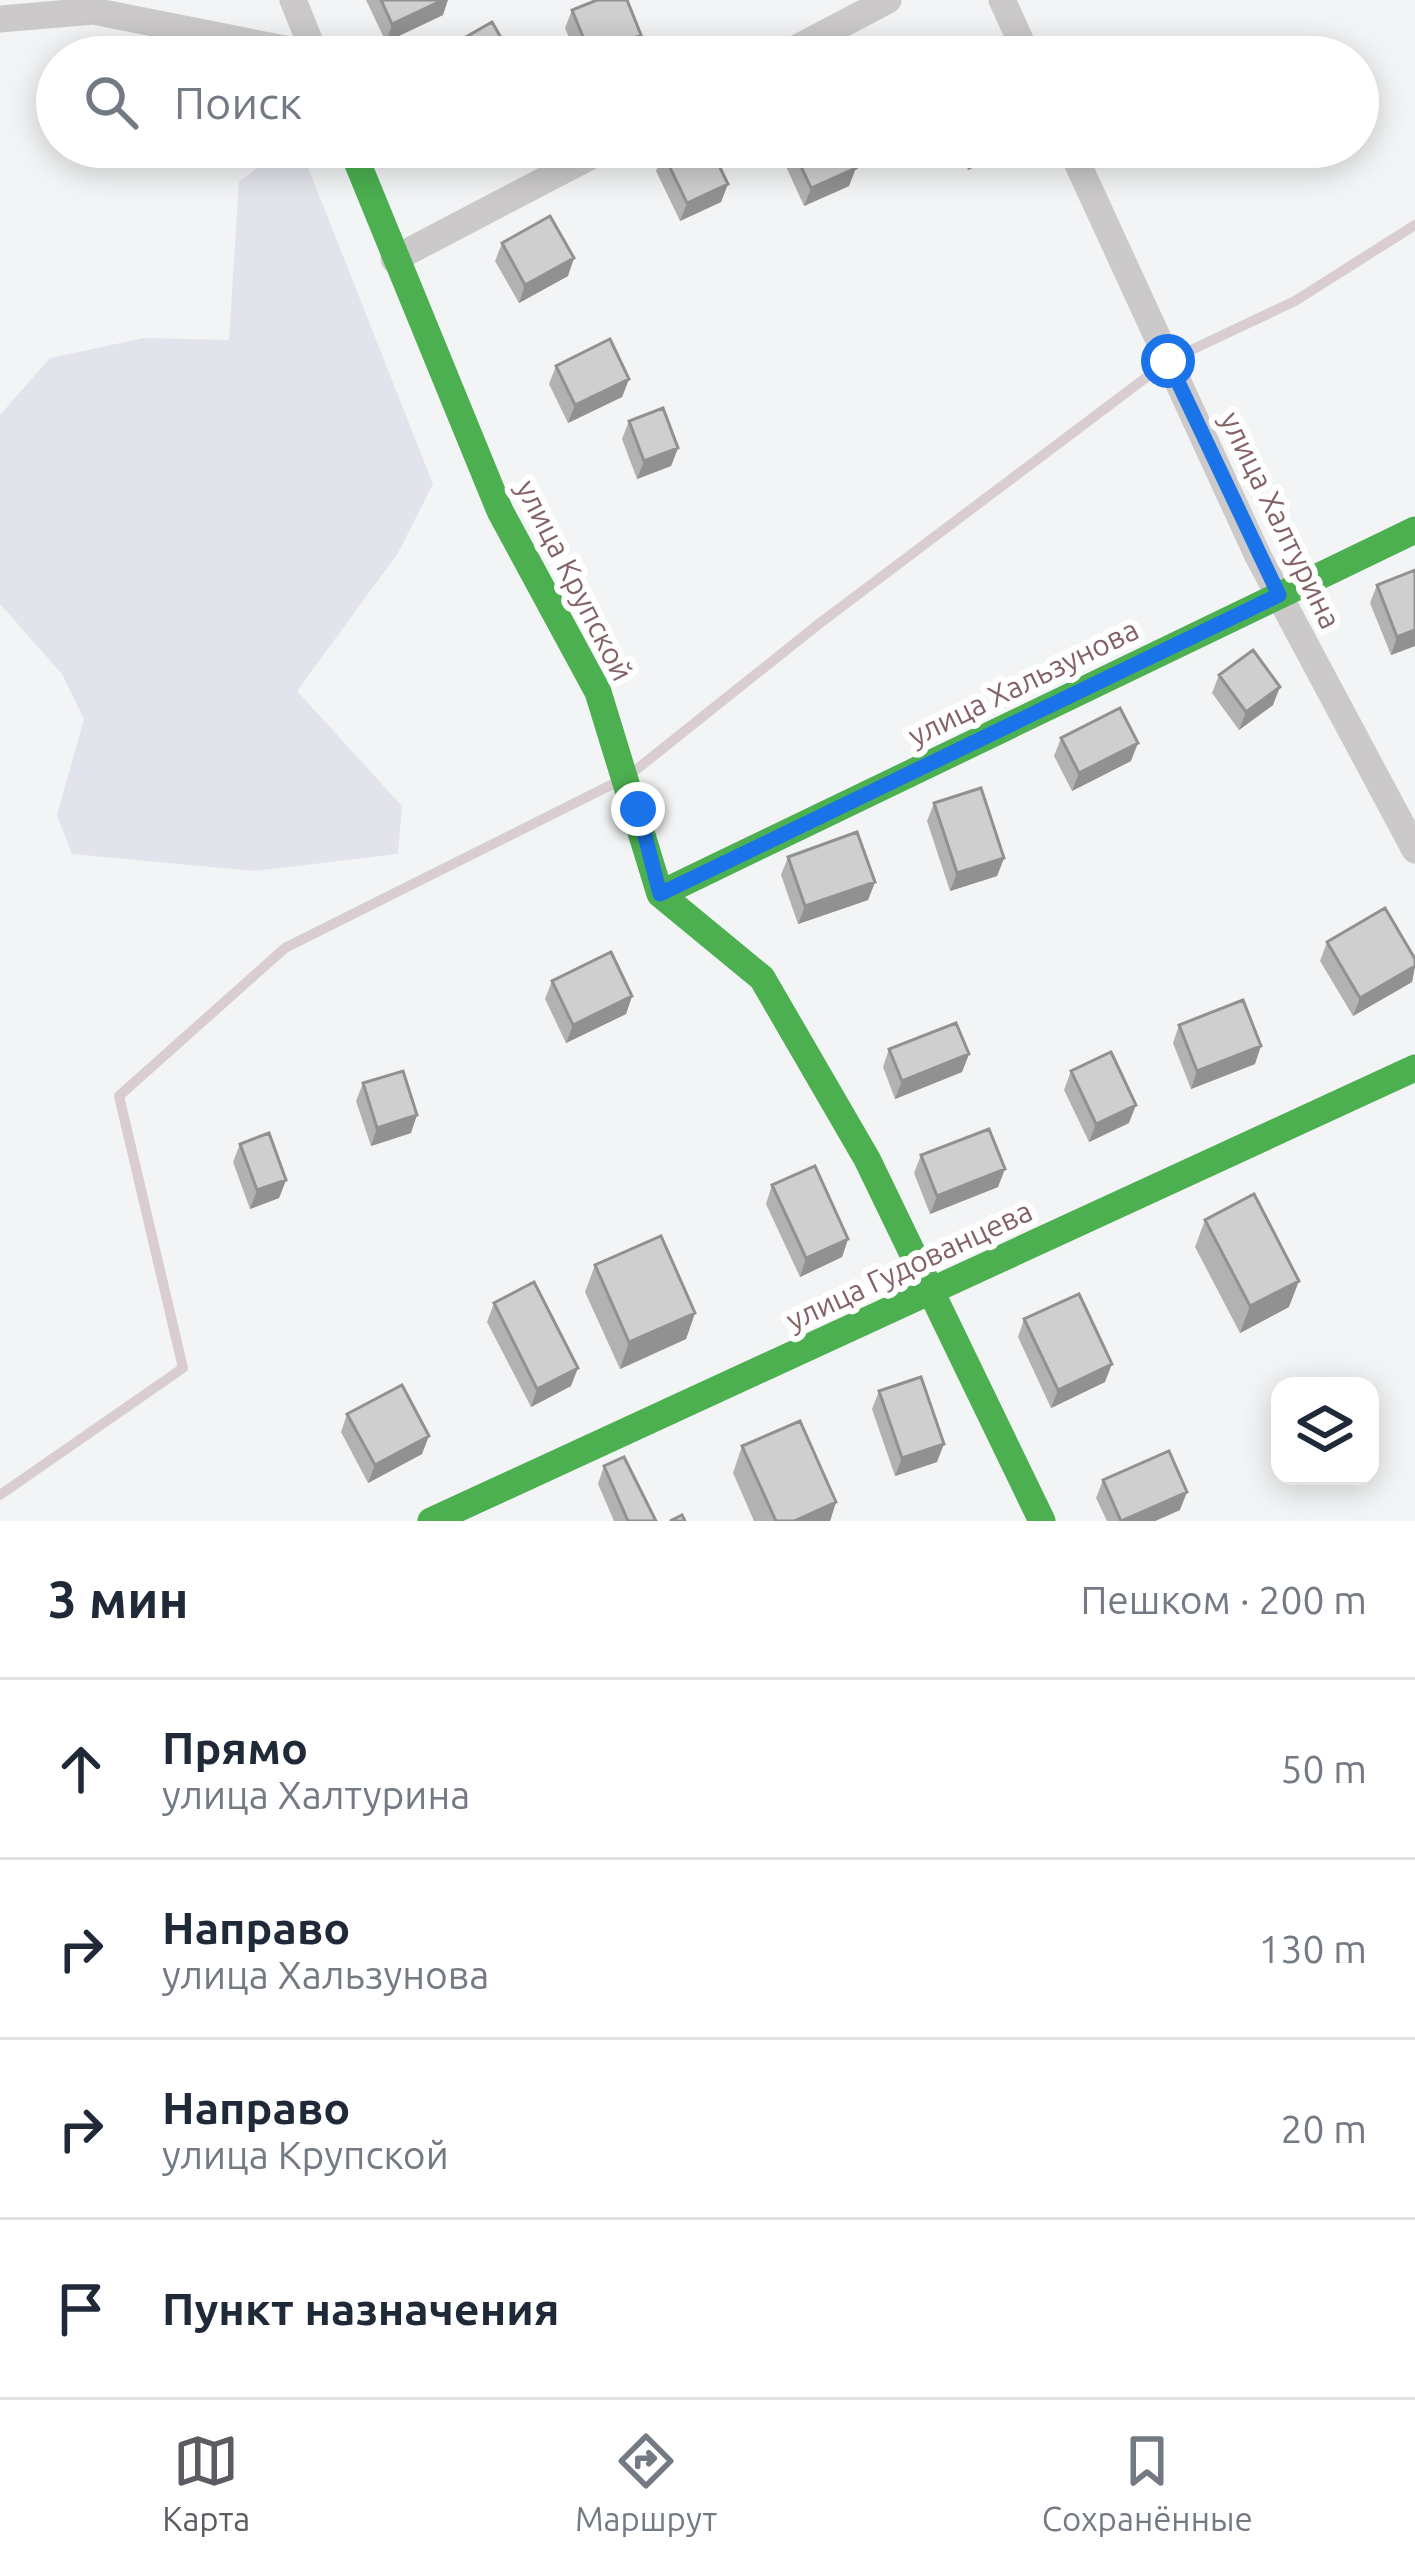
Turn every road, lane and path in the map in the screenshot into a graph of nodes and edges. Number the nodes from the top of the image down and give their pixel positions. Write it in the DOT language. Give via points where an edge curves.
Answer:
graph roads {
  1 [pos="292,0"];
  2 [pos="888,0"];
  3 [pos="1002,0"];
  4 [pos="0,19"];
  5 [pos="216,36"];
  6 [pos="307,36"];
  7 [pos="820,36"];
  8 [pos="1018,36"];
  9 [pos="359,168"];
  10 [pos="568,168"];
  11 [pos="1080,168"];
  12 [pos="394,259"];
  13 [pos="1415,530"];
  14 [pos="1279,595"];
  15 [pos="1415,850"];
  16 [pos="660,894"];
  17 [pos="1415,1069"];
  18 [pos="932,1291"];
  19 [pos="431,1521"];
  20 [pos="1042,1521"];
  1 -- 6 [label="street"];
  2 -- 7 [label="street"];
  3 -- 8 [label="street"];
  4 -- 5 [label="street" via="93,11"];
  9 -- 12 [label="street, улица Крупской"];
  10 -- 12 [label="street"];
  11 -- 14 [label="street, улица Халтурина"];
  12 -- 16 [label="street, улица Крупской" via="500,511 598,692"];
  13 -- 14 [label="street, улица Хальзунова"];
  14 -- 15 [label="street, улица Халтурина"];
  14 -- 16 [label="street, улица Хальзунова"];
  16 -- 18 [label="street" via="762,978"];
  17 -- 18 [label="street, улица Гудованцева"];
  18 -- 19 [label="street, улица Гудованцева"];
  18 -- 20 [label="street"];
}
